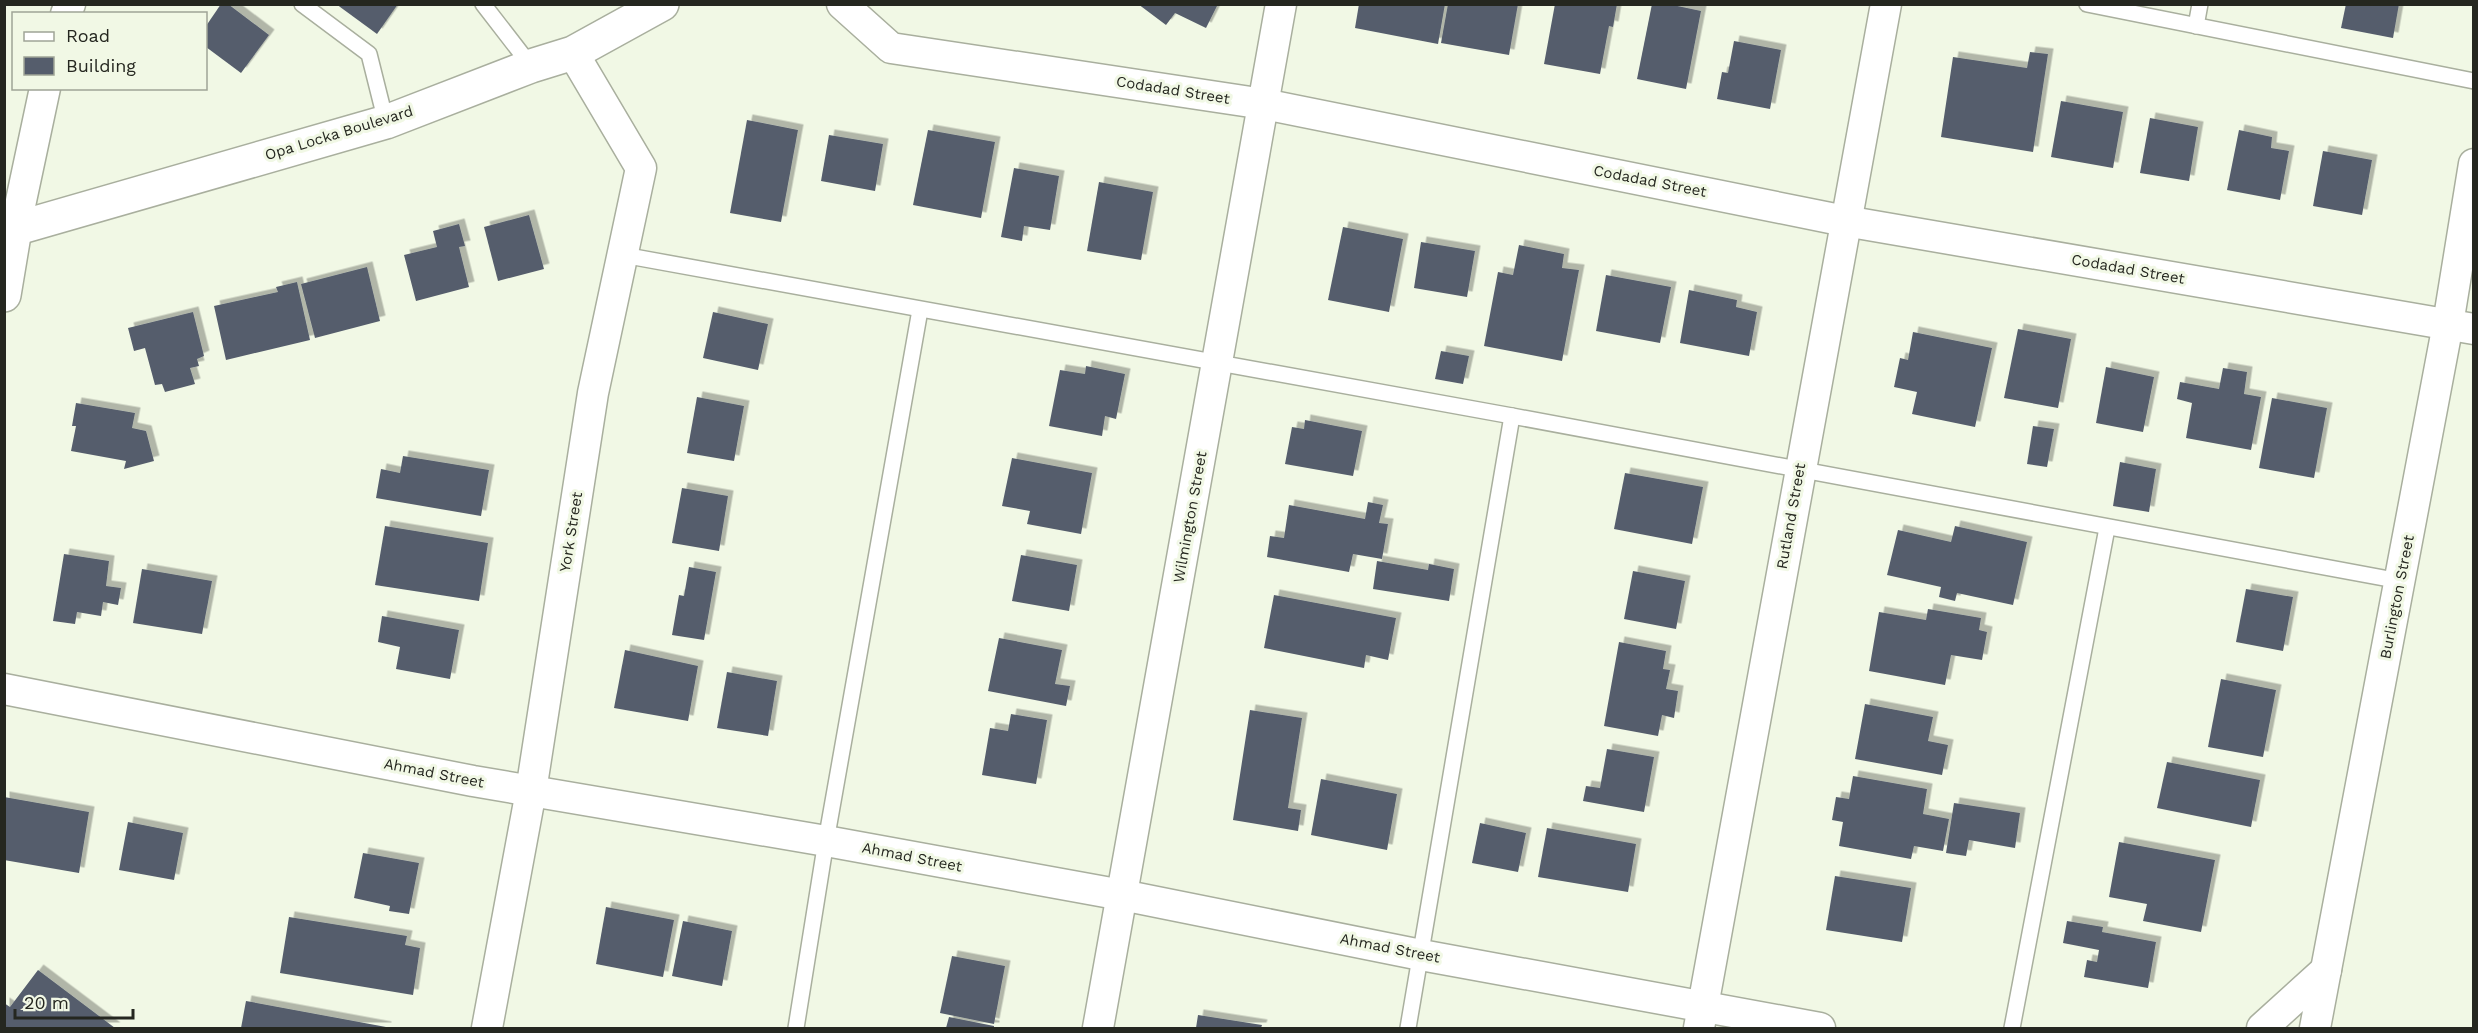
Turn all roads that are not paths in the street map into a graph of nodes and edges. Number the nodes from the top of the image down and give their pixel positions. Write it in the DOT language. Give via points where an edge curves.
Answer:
graph roads {
  1 [pos="302,4"];
  2 [pos="483,4"];
  3 [pos="662,4"];
  4 [pos="842,4"];
  5 [pos="1281,4"];
  6 [pos="1886,4"];
  7 [pos="2087,4"];
  8 [pos="2200,4"];
  9 [pos="2196,26"];
  10 [pos="573,53"];
  11 [pos="531,66"];
  12 [pos="2474,81"];
  13 [pos="45,90"];
  14 [pos="1264,104"];
  15 [pos="386,122"];
  16 [pos="2474,164"];
  17 [pos="1845,221"];
  18 [pos="10,231"];
  19 [pos="622,255"];
  20 [pos="4,295"];
  21 [pos="920,310"];
  22 [pos="2461,327"];
  23 [pos="1217,364"];
  24 [pos="1512,416"];
  25 [pos="1800,471"];
  26 [pos="2108,528"];
  27 [pos="2400,581"];
  28 [pos="4,689"];
  29 [pos="531,791"];
  30 [pos="826,841"];
  31 [pos="1122,895"];
  32 [pos="1421,955"];
  33 [pos="2326,970"];
  34 [pos="1701,1018"];
  35 [pos="487,1029"];
  36 [pos="796,1029"];
  37 [pos="1098,1029"];
  38 [pos="1408,1029"];
  39 [pos="1820,1029"];
  40 [pos="2012,1029"];
  41 [pos="2262,1029"];
  42 [pos="2315,1029"];
  1 -- 15 [label="lane" via="369,54"];
  2 -- 11 [label="lane"];
  3 -- 10 [label="street, Opa Locka Boulevard"];
  4 -- 14 [label="street, Codadad Street" via="891,48"];
  5 -- 14 [label="street, Wilmington Street"];
  6 -- 17 [label="street, Rutland Street"];
  7 -- 9 [label="lane"];
  8 -- 9 [label="lane"];
  9 -- 12 [label="lane"];
  10 -- 11 [label="street, Opa Locka Boulevard"];
  10 -- 19 [label="street, York Street" via="641,168"];
  11 -- 15 [label="street, Opa Locka Boulevard"];
  13 -- 18 [label="street"];
  14 -- 17 [label="street, Codadad Street"];
  14 -- 23 [label="street, Wilmington Street"];
  15 -- 18 [label="street, Opa Locka Boulevard"];
  16 -- 22 [label="street, Burlington Street"];
  17 -- 22 [label="street, Codadad Street"];
  17 -- 25 [label="street, Rutland Street"];
  18 -- 20 [label="street"];
  19 -- 21 [label="lane"];
  19 -- 29 [label="street, York Street" via="593,393"];
  21 -- 23 [label="lane"];
  21 -- 30 [label="lane"];
  22 -- 27 [label="street, Burlington Street"];
  23 -- 24 [label="lane"];
  23 -- 31 [label="street, Wilmington Street"];
  24 -- 25 [label="lane"];
  24 -- 32 [label="lane"];
  25 -- 26 [label="lane"];
  25 -- 34 [label="street, Rutland Street"];
  26 -- 27 [label="lane"];
  26 -- 40 [label="lane"];
  27 -- 33 [label="street, Burlington Street"];
  28 -- 29 [label="street, Ahmad Street"];
  29 -- 30 [label="street, Ahmad Street"];
  29 -- 35 [label="street, York Street"];
  30 -- 31 [label="street, Ahmad Street"];
  30 -- 36 [label="lane"];
  31 -- 32 [label="street, Ahmad Street"];
  31 -- 37 [label="street, Wilmington Street"];
  32 -- 34 [label="street, Ahmad Street"];
  32 -- 38 [label="lane"];
  33 -- 41 [label="street"];
  33 -- 42 [label="street, Burlington Street"];
  34 -- 39 [label="street, Ahmad Street"];
}
